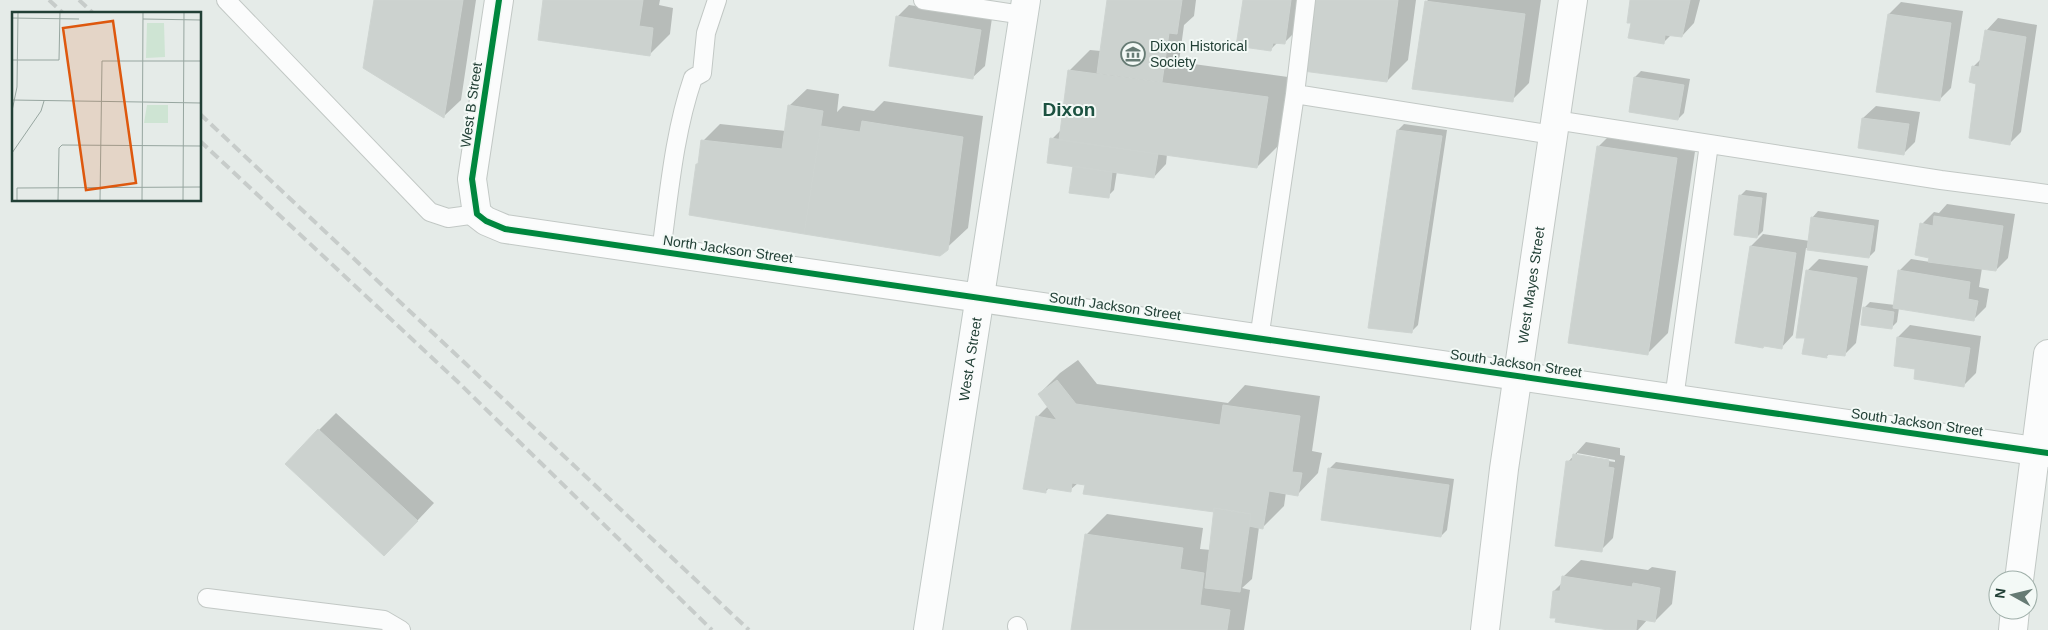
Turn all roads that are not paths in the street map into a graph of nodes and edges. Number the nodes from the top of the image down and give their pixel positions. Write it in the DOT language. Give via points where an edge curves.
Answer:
graph roads {
  1 [pos="226,0"];
  2 [pos="499,0"];
  3 [pos="717,0"];
  4 [pos="923,0"];
  5 [pos="1306,0"];
  6 [pos="1573,0"];
  7 [pos="1024,8"];
  8 [pos="1295,94"];
  9 [pos="1554,128"];
  10 [pos="1709,144"];
  11 [pos="2048,194"];
  12 [pos="477,214"];
  13 [pos="661,252"];
  14 [pos="980,299"];
  15 [pos="1259,339"];
  16 [pos="2048,354"];
  17 [pos="1518,376"];
  18 [pos="1674,399"];
  19 [pos="2042,452"];
  20 [pos="2021,570"];
  21 [pos="207,598"];
  22 [pos="401,630"];
  23 [pos="928,630"];
  24 [pos="1485,630"];
  1 -- 12 [label="lane" via="430,212 448,218"];
  2 -- 12 [label="street, West B Street" via="472,179"];
  3 -- 13 [label="lane" via="706,33 702,74 693,78 687,96"];
  4 -- 7 [label="lane"];
  5 -- 8 [label="lane"];
  6 -- 9 [label="street, West Mayes Street"];
  7 -- 14 [label="street, West A Street"];
  8 -- 9 [label="lane"];
  8 -- 15 [label="lane"];
  9 -- 10 [label="lane"];
  9 -- 17 [label="street, West Mayes Street"];
  10 -- 11 [label="lane"];
  10 -- 18 [label="lane"];
  12 -- 13 [label="street, North Jackson Street" via="505,229"];
  13 -- 14 [label="street, North Jackson Street"];
  14 -- 15 [label="street, South Jackson Street"];
  14 -- 23 [label="street, West A Street"];
  15 -- 17 [label="street, South Jackson Street"];
  16 -- 19 [label="street"];
  17 -- 18 [label="street, South Jackson Street"];
  17 -- 24 [label="street, West Mayes Street"];
  18 -- 19 [label="street, South Jackson Street"];
  19 -- 20 [label="street"];
  21 -- 22 [label="lane" via="384,620"];
}
